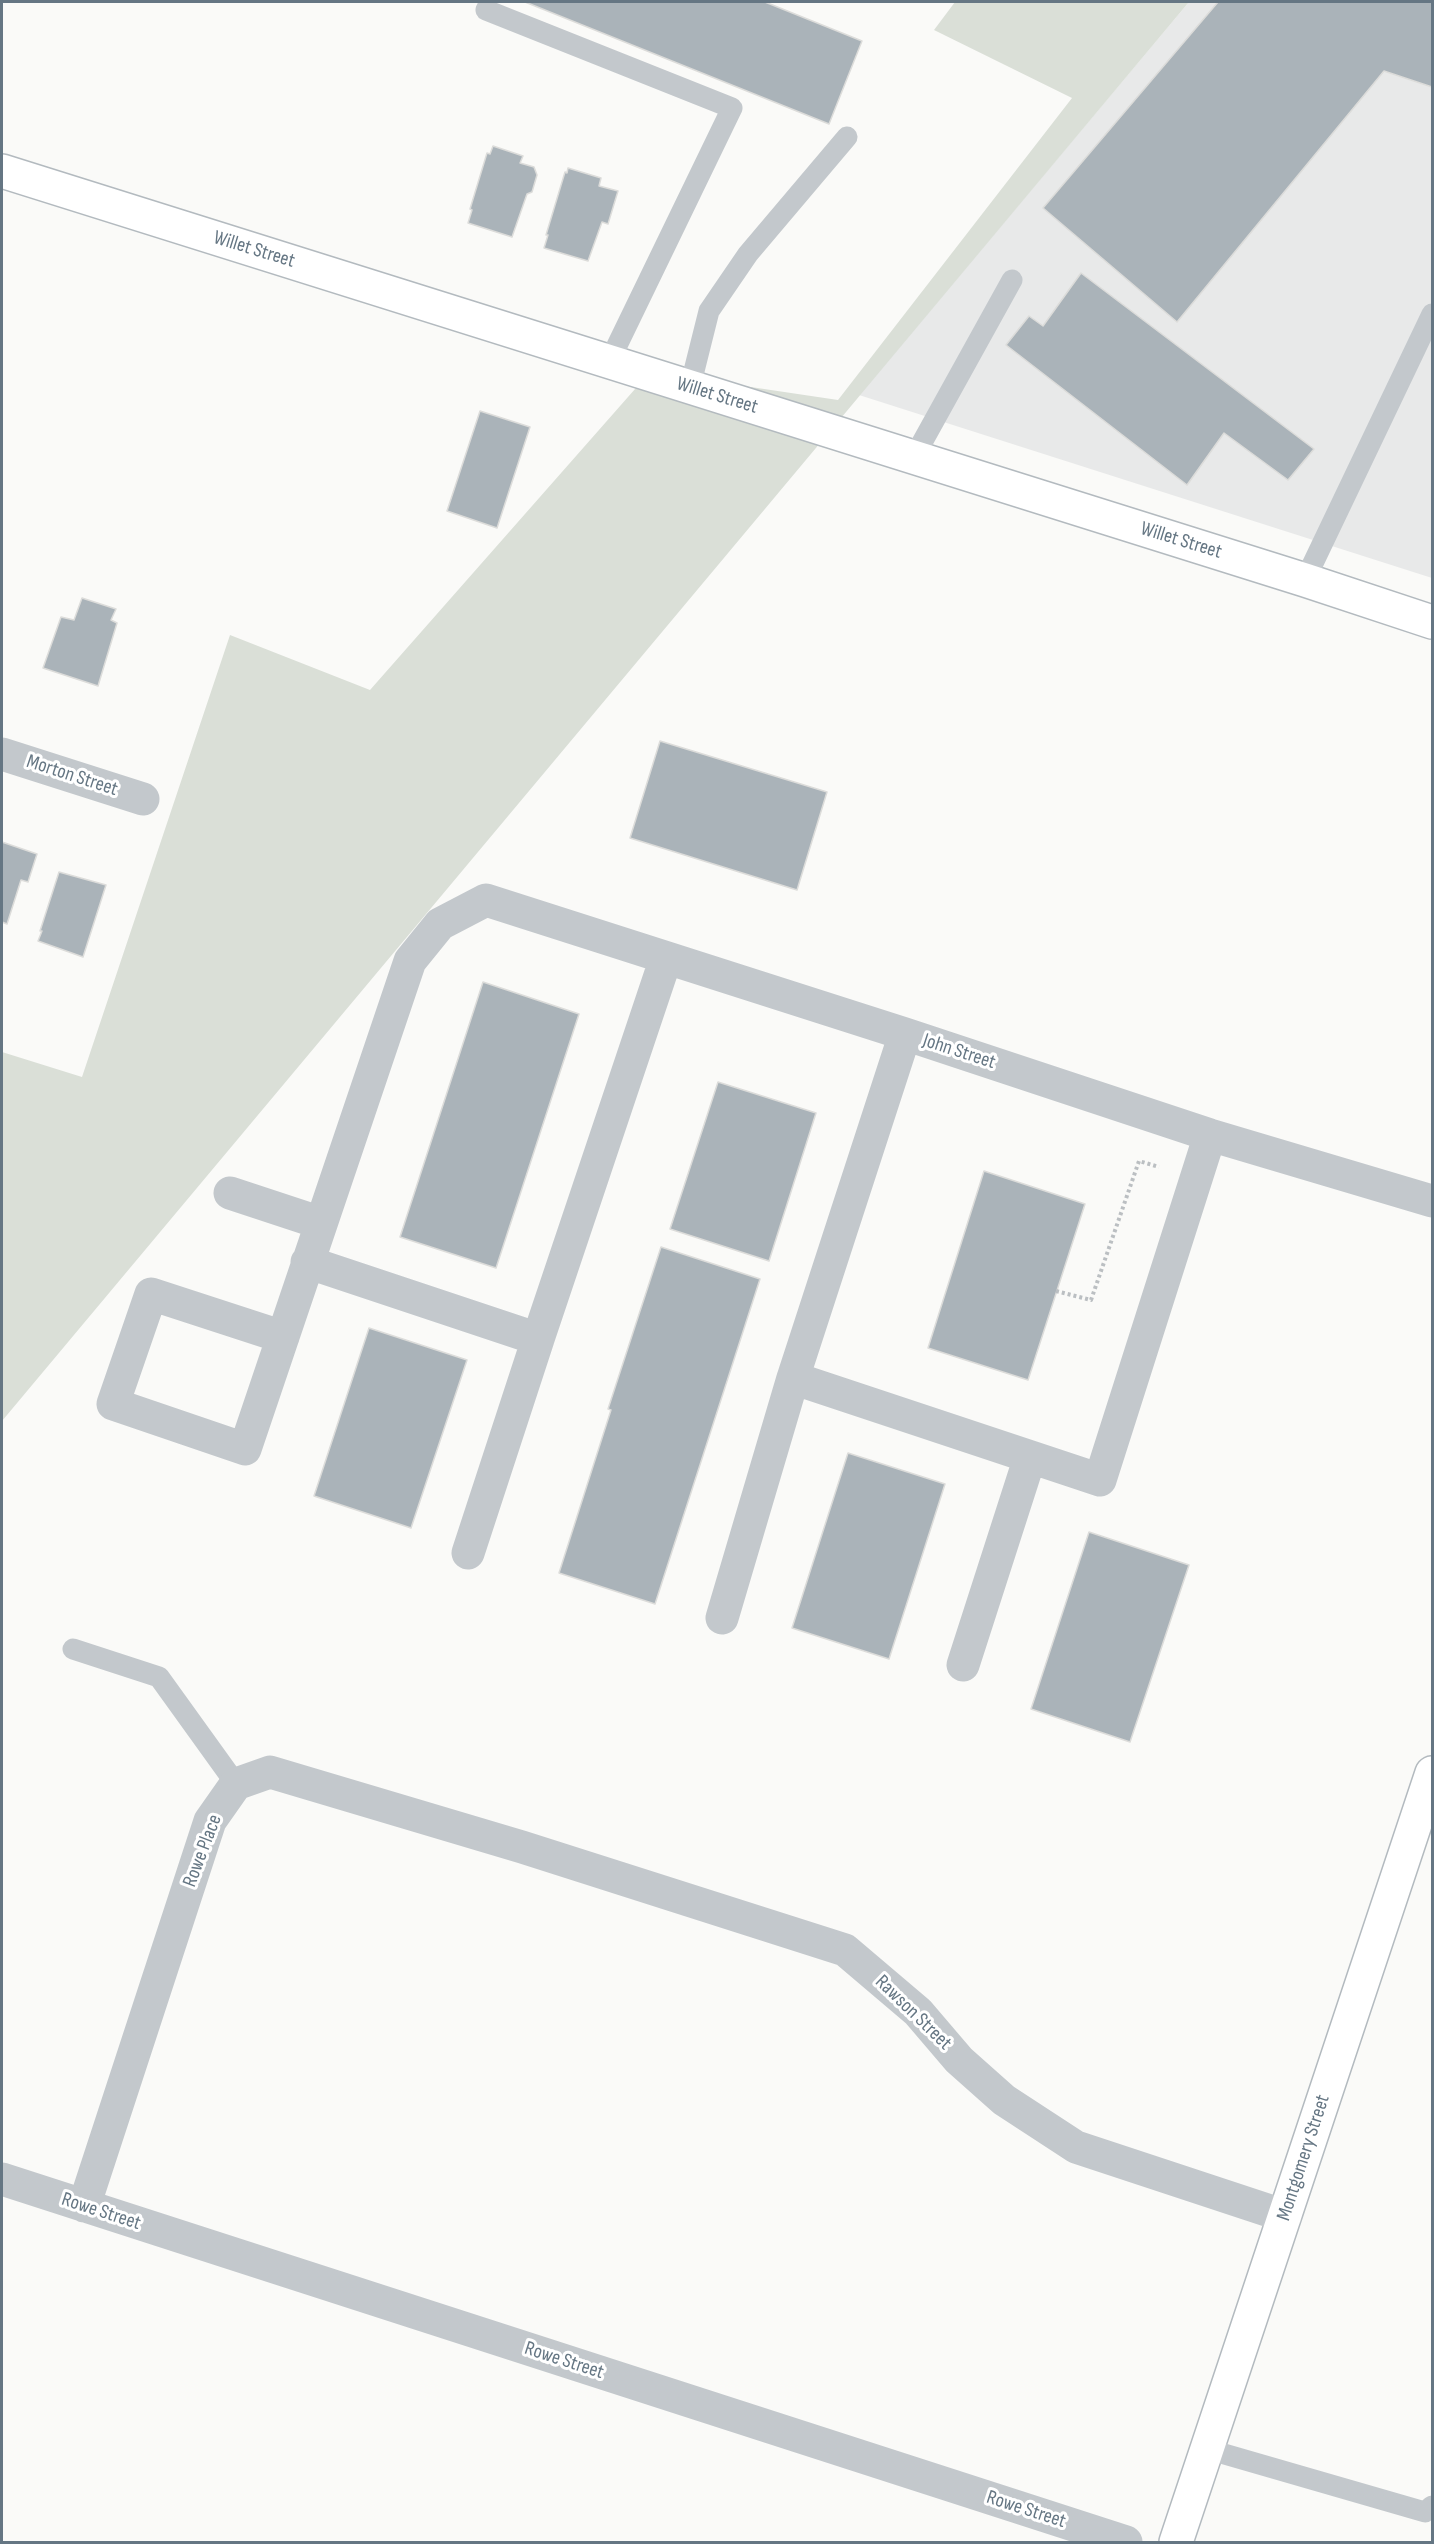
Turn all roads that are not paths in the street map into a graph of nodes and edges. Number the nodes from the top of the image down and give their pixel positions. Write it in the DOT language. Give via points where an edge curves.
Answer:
graph roads {
  1 [pos="486,10"];
  2 [pos="847,137"];
  3 [pos="2,171"];
  4 [pos="1012,280"];
  5 [pos="1432,314"];
  6 [pos="609,362"];
  7 [pos="690,387"];
  8 [pos="914,458"];
  9 [pos="1305,580"];
  10 [pos="1432,622"];
  11 [pos="2,754"];
  12 [pos="143,799"];
  13 [pos="666,958"];
  14 [pos="905,1034"];
  15 [pos="1210,1135"];
  16 [pos="230,1193"];
  17 [pos="1432,1201"];
  18 [pos="321,1223"];
  19 [pos="308,1262"];
  20 [pos="282,1337"];
  21 [pos="538,1338"];
  22 [pos="793,1378"];
  23 [pos="1030,1457"];
  24 [pos="468,1553"];
  25 [pos="722,1618"];
  26 [pos="73,1649"];
  27 [pos="963,1665"];
  28 [pos="1432,1773"];
  29 [pos="236,1784"];
  30 [pos="2,2179"];
  31 [pos="84,2206"];
  32 [pos="1285,2216"];
  33 [pos="1207,2449"];
  34 [pos="1432,2506"];
  35 [pos="1126,2542"];
  36 [pos="1176,2542"];
  1 -- 6 [label="lane" via="732,108"];
  2 -- 7 [label="lane" via="748,254 709,311"];
  3 -- 6 [label="street, Willet Street"];
  4 -- 8 [label="lane"];
  5 -- 9 [label="lane"];
  6 -- 7 [label="street, Willet Street"];
  7 -- 8 [label="street, Willet Street"];
  8 -- 9 [label="street, Willet Street"];
  9 -- 10 [label="street, Willet Street"];
  11 -- 12 [label="street, Morton Street"];
  13 -- 14 [label="street, John Street"];
  13 -- 18 [label="street, John Street" via="486,900 440,924 410,961"];
  13 -- 21 [label="street"];
  14 -- 15 [label="street, John Street"];
  14 -- 22 [label="street"];
  15 -- 17 [label="street, John Street"];
  15 -- 23 [label="street" via="1100,1480"];
  16 -- 18 [label="street"];
  18 -- 19 [label="street"];
  19 -- 20 [label="street"];
  19 -- 21 [label="street"];
  20 -- 20 [label="street" via="245,1449 112,1404 151,1294"];
  21 -- 24 [label="street"];
  22 -- 23 [label="street"];
  22 -- 25 [label="street"];
  23 -- 27 [label="street"];
  26 -- 29 [label="lane" via="159,1677"];
  28 -- 32 [label="street, Montgomery Street"];
  29 -- 31 [label="street, Rowe Place" via="210,1821"];
  29 -- 32 [label="street, Rawson Street" via="270,1772 845,1950 918,2013 960,2060 1004,2100 1076,2147"];
  30 -- 31 [label="street, Rowe Street"];
  31 -- 35 [label="street, Rowe Street"];
  32 -- 33 [label="street, Montgomery Street"];
  33 -- 34 [label="lane" via="1425,2512"];
  33 -- 36 [label="street, Montgomery Street"];
}
